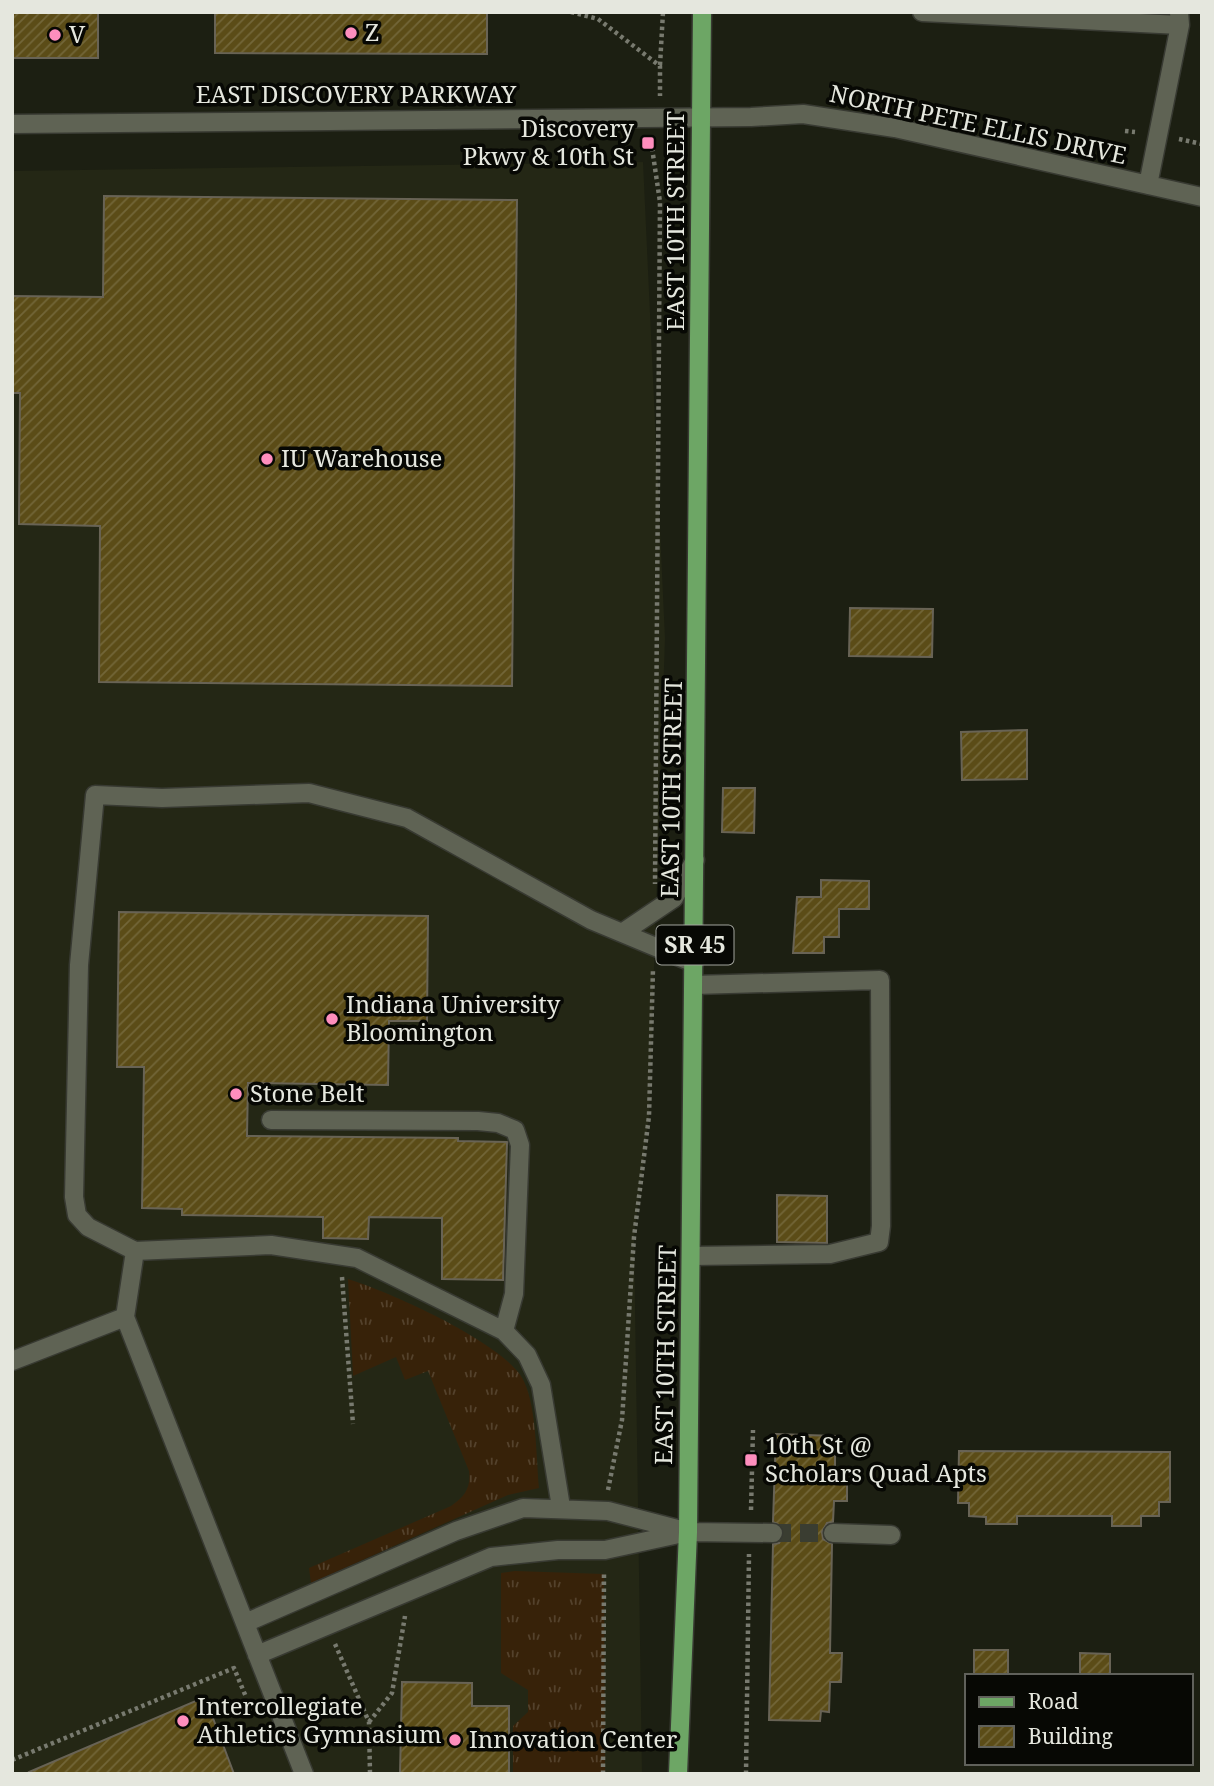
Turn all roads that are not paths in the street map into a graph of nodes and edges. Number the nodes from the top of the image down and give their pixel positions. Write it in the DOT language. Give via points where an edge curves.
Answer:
graph roads {
  1 [pos="702,12"];
  2 [pos="922,12"];
  3 [pos="1180,19"];
  4 [pos="701,117"];
  5 [pos="12,124"];
  6 [pos="1148,185"];
  7 [pos="1202,197"];
  8 [pos="695,860"];
  9 [pos="622,933"];
  10 [pos="695,963"];
  11 [pos="694,985"];
  12 [pos="271,1119"];
  13 [pos="135,1251"];
  14 [pos="691,1256"];
  15 [pos="125,1317"];
  16 [pos="504,1331"];
  17 [pos="12,1361"];
  18 [pos="561,1507"];
  19 [pos="688,1532"];
  20 [pos="773,1533"];
  21 [pos="833,1533"];
  22 [pos="891,1535"];
  23 [pos="245,1623"];
  24 [pos="257,1655"];
  25 [pos="304,1774"];
  26 [pos="678,1774"];
  1 -- 4 [label="main road, EAST 10TH STREET / SR 45"];
  2 -- 3 [label="street"];
  3 -- 6 [label="street"];
  4 -- 5 [label="street, EAST DISCOVERY PARKWAY"];
  4 -- 6 [label="street, NORTH PETE ELLIS DRIVE" via="803,114 882,126"];
  4 -- 8 [label="main road, EAST 10TH STREET / SR 45"];
  6 -- 7 [label="street, NORTH PETE ELLIS DRIVE"];
  8 -- 9 [label="street" via="674,898"];
  8 -- 10 [label="main road, EAST 10TH STREET / SR 45"];
  9 -- 10 [label="street"];
  9 -- 13 [label="street" via="407,818 309,793 162,798 95,795 79,965 74,1197 77,1215 88,1227"];
  10 -- 11 [label="main road, EAST 10TH STREET / SR 45"];
  11 -- 14 [label="main road, EAST 10TH STREET / SR 45"];
  11 -- 14 [label="street" via="880,980 881,1226 879,1242 830,1254"];
  12 -- 16 [label="street" via="478,1121 515,1130 520,1145 514,1294"];
  13 -- 15 [label="street"];
  13 -- 16 [label="street" via="271,1245 357,1258"];
  14 -- 19 [label="main road, EAST 10TH STREET / SR 45"];
  15 -- 17 [label="street"];
  15 -- 23 [label="street"];
  16 -- 18 [label="street" via="527,1355 541,1385"];
  18 -- 19 [label="street" via="608,1511"];
  18 -- 23 [label="street" via="523,1508 492,1517"];
  19 -- 20 [label="street"];
  19 -- 24 [label="street" via="606,1550 491,1557"];
  19 -- 26 [label="main road, EAST 10TH STREET / SR 45"];
  21 -- 22 [label="street"];
  23 -- 24 [label="street"];
  24 -- 25 [label="street"];
}
